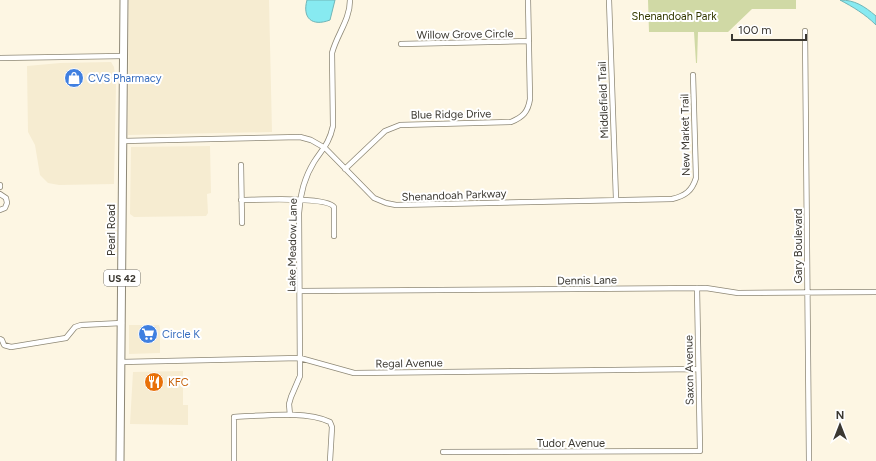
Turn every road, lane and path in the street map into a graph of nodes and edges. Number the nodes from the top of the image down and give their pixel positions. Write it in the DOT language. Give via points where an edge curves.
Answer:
graph roads {
  1 [pos="124,0"];
  2 [pos="350,0"];
  3 [pos="528,0"];
  4 [pos="609,0"];
  5 [pos="805,31"];
  6 [pos="530,41"];
  7 [pos="401,44"];
  8 [pos="123,56"];
  9 [pos="0,58"];
  10 [pos="693,75"];
  11 [pos="123,141"];
  12 [pos="325,148"];
  13 [pos="241,165"];
  14 [pos="346,169"];
  15 [pos="688,192"];
  16 [pos="0,194"];
  17 [pos="300,199"];
  18 [pos="616,199"];
  19 [pos="241,200"];
  20 [pos="0,210"];
  21 [pos="242,223"];
  22 [pos="334,236"];
  23 [pos="697,288"];
  24 [pos="300,291"];
  25 [pos="875,292"];
  26 [pos="807,293"];
  27 [pos="122,323"];
  28 [pos="0,339"];
  29 [pos="2,347"];
  30 [pos="300,358"];
  31 [pos="121,362"];
  32 [pos="698,369"];
  33 [pos="290,415"];
  34 [pos="700,451"];
  35 [pos="443,452"];
  36 [pos="120,461"];
  37 [pos="234,461"];
  38 [pos="330,461"];
  39 [pos="809,461"];
  1 -- 8 [label="main road, Pearl Road / US 42"];
  2 -- 12 [label="street, Lake Meadow Lane" via="348,18 332,53 333,126"];
  3 -- 6 [label="street"];
  4 -- 18 [label="street, Middlefield Trail"];
  5 -- 26 [label="street, Gary Boulevard"];
  6 -- 7 [label="street, Willow Grove Circle"];
  6 -- 14 [label="street, Blue Ridge Drive" via="530,99 529,108 523,116 511,122 400,125 385,131"];
  8 -- 9 [label="street"];
  8 -- 11 [label="main road, Pearl Road / US 42"];
  10 -- 15 [label="street, New Market Trail" via="696,178"];
  11 -- 12 [label="street, Shenandoah Parkway" via="300,137 312,140"];
  11 -- 27 [label="main road, Pearl Road / US 42"];
  12 -- 14 [label="street, Shenandoah Parkway"];
  12 -- 17 [label="street, Lake Meadow Lane" via="309,170"];
  13 -- 19 [label="street"];
  14 -- 18 [label="street, Shenandoah Parkway" via="374,198 396,205"];
  15 -- 18 [label="street, Shenandoah Parkway" via="682,197 672,199"];
  16 -- 20 [label="street" via="6,198 7,203 5,208"];
  17 -- 19 [label="street"];
  17 -- 22 [label="street" via="332,205"];
  17 -- 24 [label="street, Lake Meadow Lane"];
  19 -- 21 [label="street"];
  23 -- 24 [label="street, Dennis Lane"];
  23 -- 26 [label="street, Dennis Lane" via="738,293"];
  23 -- 32 [label="street, Saxon Avenue"];
  24 -- 30 [label="street, Lake Meadow Lane"];
  25 -- 26 [label="street, Dennis Lane"];
  26 -- 39 [label="street, Gary Boulevard"];
  27 -- 29 [label="street" via="81,325 75,327 66,338"];
  27 -- 31 [label="main road, Pearl Road / US 42"];
  28 -- 29 [label="street"];
  30 -- 31 [label="street, Regal Avenue"];
  30 -- 32 [label="street, Regal Avenue" via="354,373"];
  30 -- 33 [label="street, Lake Meadow Lane" via="300,376 289,404"];
  31 -- 36 [label="main road, Pearl Road / US 42"];
  32 -- 34 [label="street, Saxon Avenue"];
  33 -- 37 [label="street" via="234,417"];
  33 -- 38 [label="street" via="306,415 330,422"];
  34 -- 35 [label="street, Tudor Avenue"];
}
